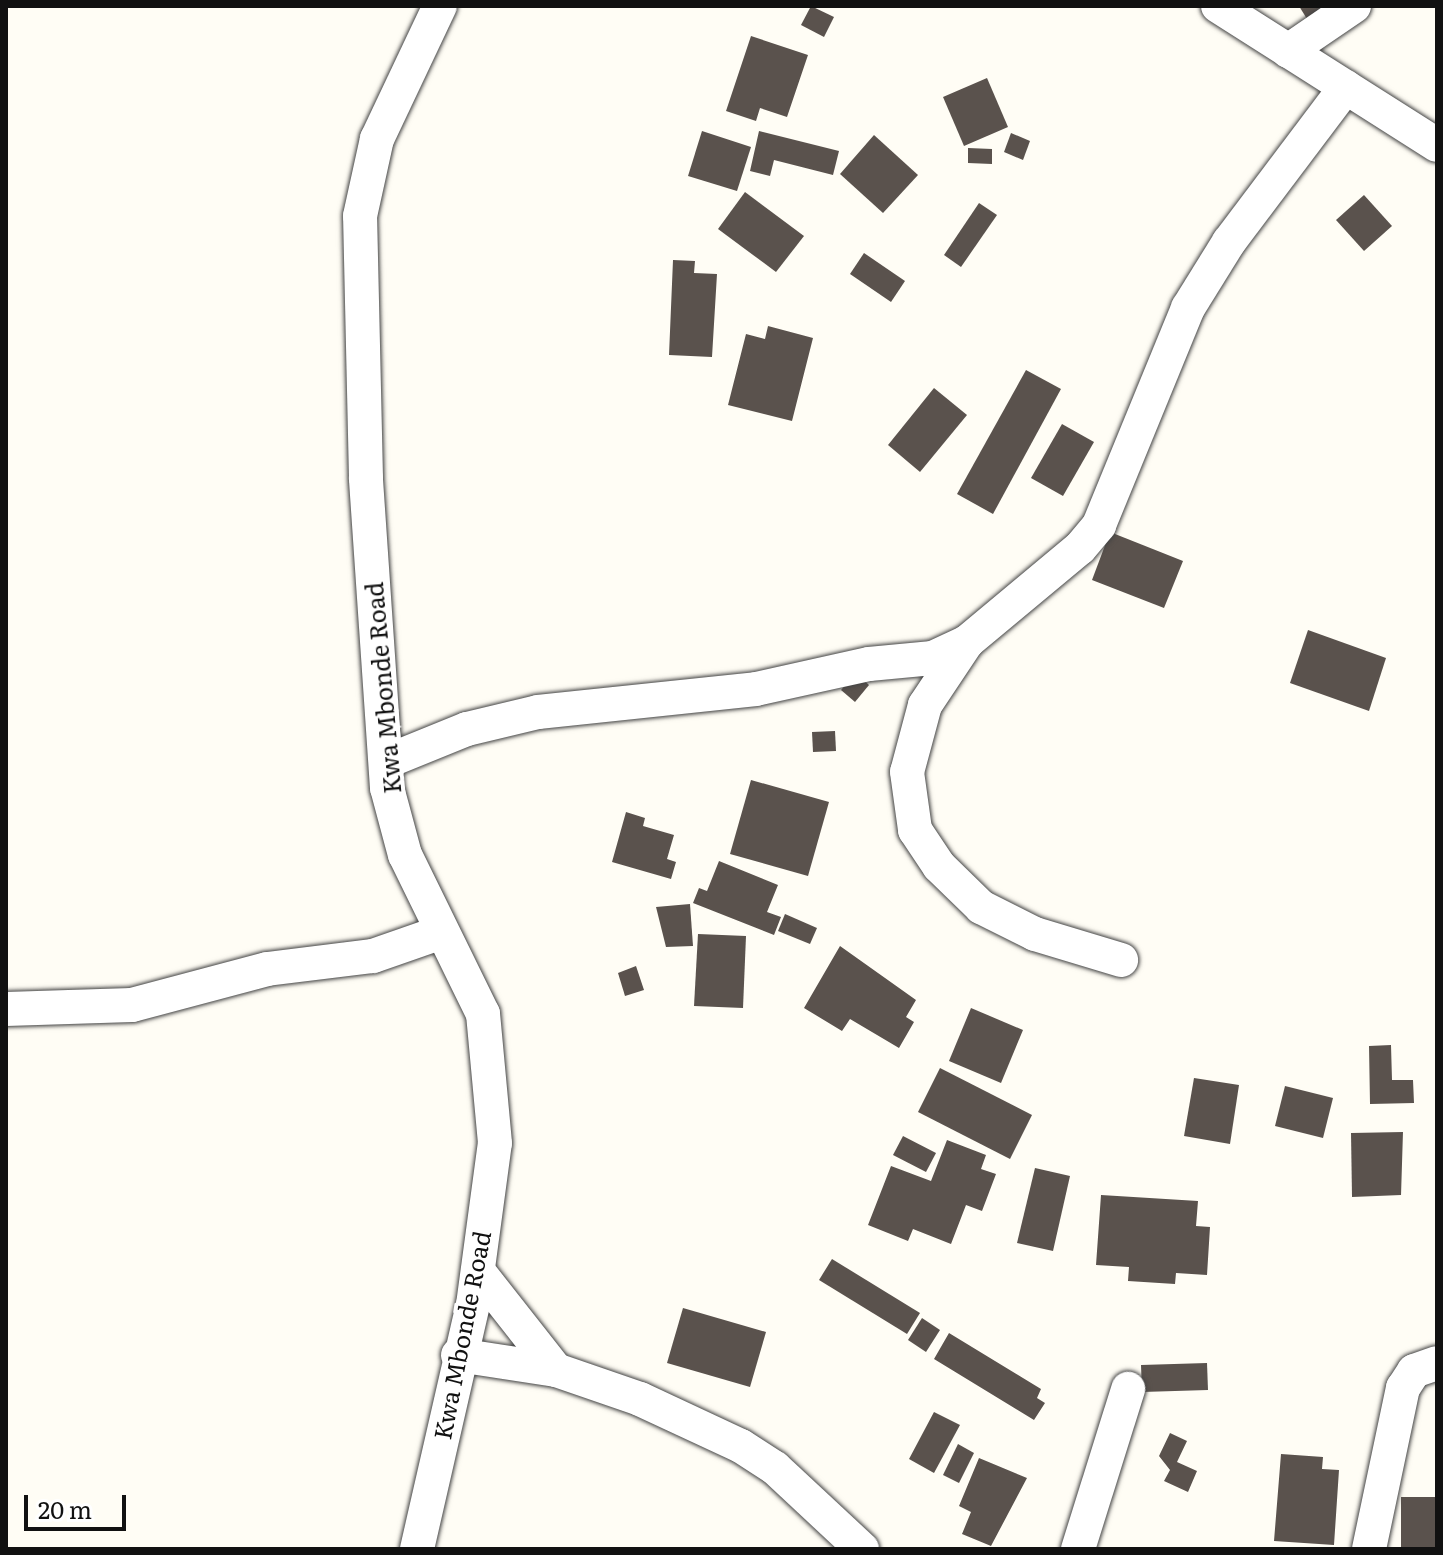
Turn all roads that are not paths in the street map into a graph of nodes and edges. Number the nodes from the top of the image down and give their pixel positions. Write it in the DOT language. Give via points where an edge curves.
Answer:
graph roads {
  1 [pos="440,6"];
  2 [pos="1218,6"];
  3 [pos="1354,6"];
  4 [pos="1288,51"];
  5 [pos="1346,87"];
  6 [pos="1437,145"];
  7 [pos="967,642"];
  8 [pos="388,761"];
  9 [pos="439,933"];
  10 [pos="1121,960"];
  11 [pos="6,1009"];
  12 [pos="478,1271"];
  13 [pos="458,1355"];
  14 [pos="1437,1363"];
  15 [pos="556,1370"];
  16 [pos="1128,1389"];
  17 [pos="417,1549"];
  18 [pos="862,1549"];
  19 [pos="1078,1549"];
  20 [pos="1369,1549"];
  1 -- 8 [label="street, Kwa Mbonde Road" via="377,139 360,216 366,478"];
  2 -- 4 [label="street"];
  3 -- 4 [label="street"];
  4 -- 5 [label="street"];
  5 -- 6 [label="street"];
  5 -- 7 [label="street" via="1229,242 1188,308 1099,525 1080,548"];
  7 -- 8 [label="street" via="933,658 869,664 756,689 538,712 467,729"];
  7 -- 10 [label="street" via="925,705 907,772 915,830 939,866 981,907 1035,934"];
  8 -- 9 [label="street, Kwa Mbonde Road" via="387,788 405,855"];
  9 -- 11 [label="street" via="373,956 267,969 132,1005"];
  9 -- 12 [label="street, Kwa Mbonde Road" via="478,998 486,1030 495,1143"];
  12 -- 13 [label="street, Kwa Mbonde Road"];
  12 -- 15 [label="street"];
  13 -- 15 [label="street"];
  13 -- 17 [label="street, Kwa Mbonde Road"];
  14 -- 20 [label="street" via="1414,1371 1403,1388"];
  15 -- 18 [label="street" via="640,1399 759,1456"];
  16 -- 19 [label="street"];
}
